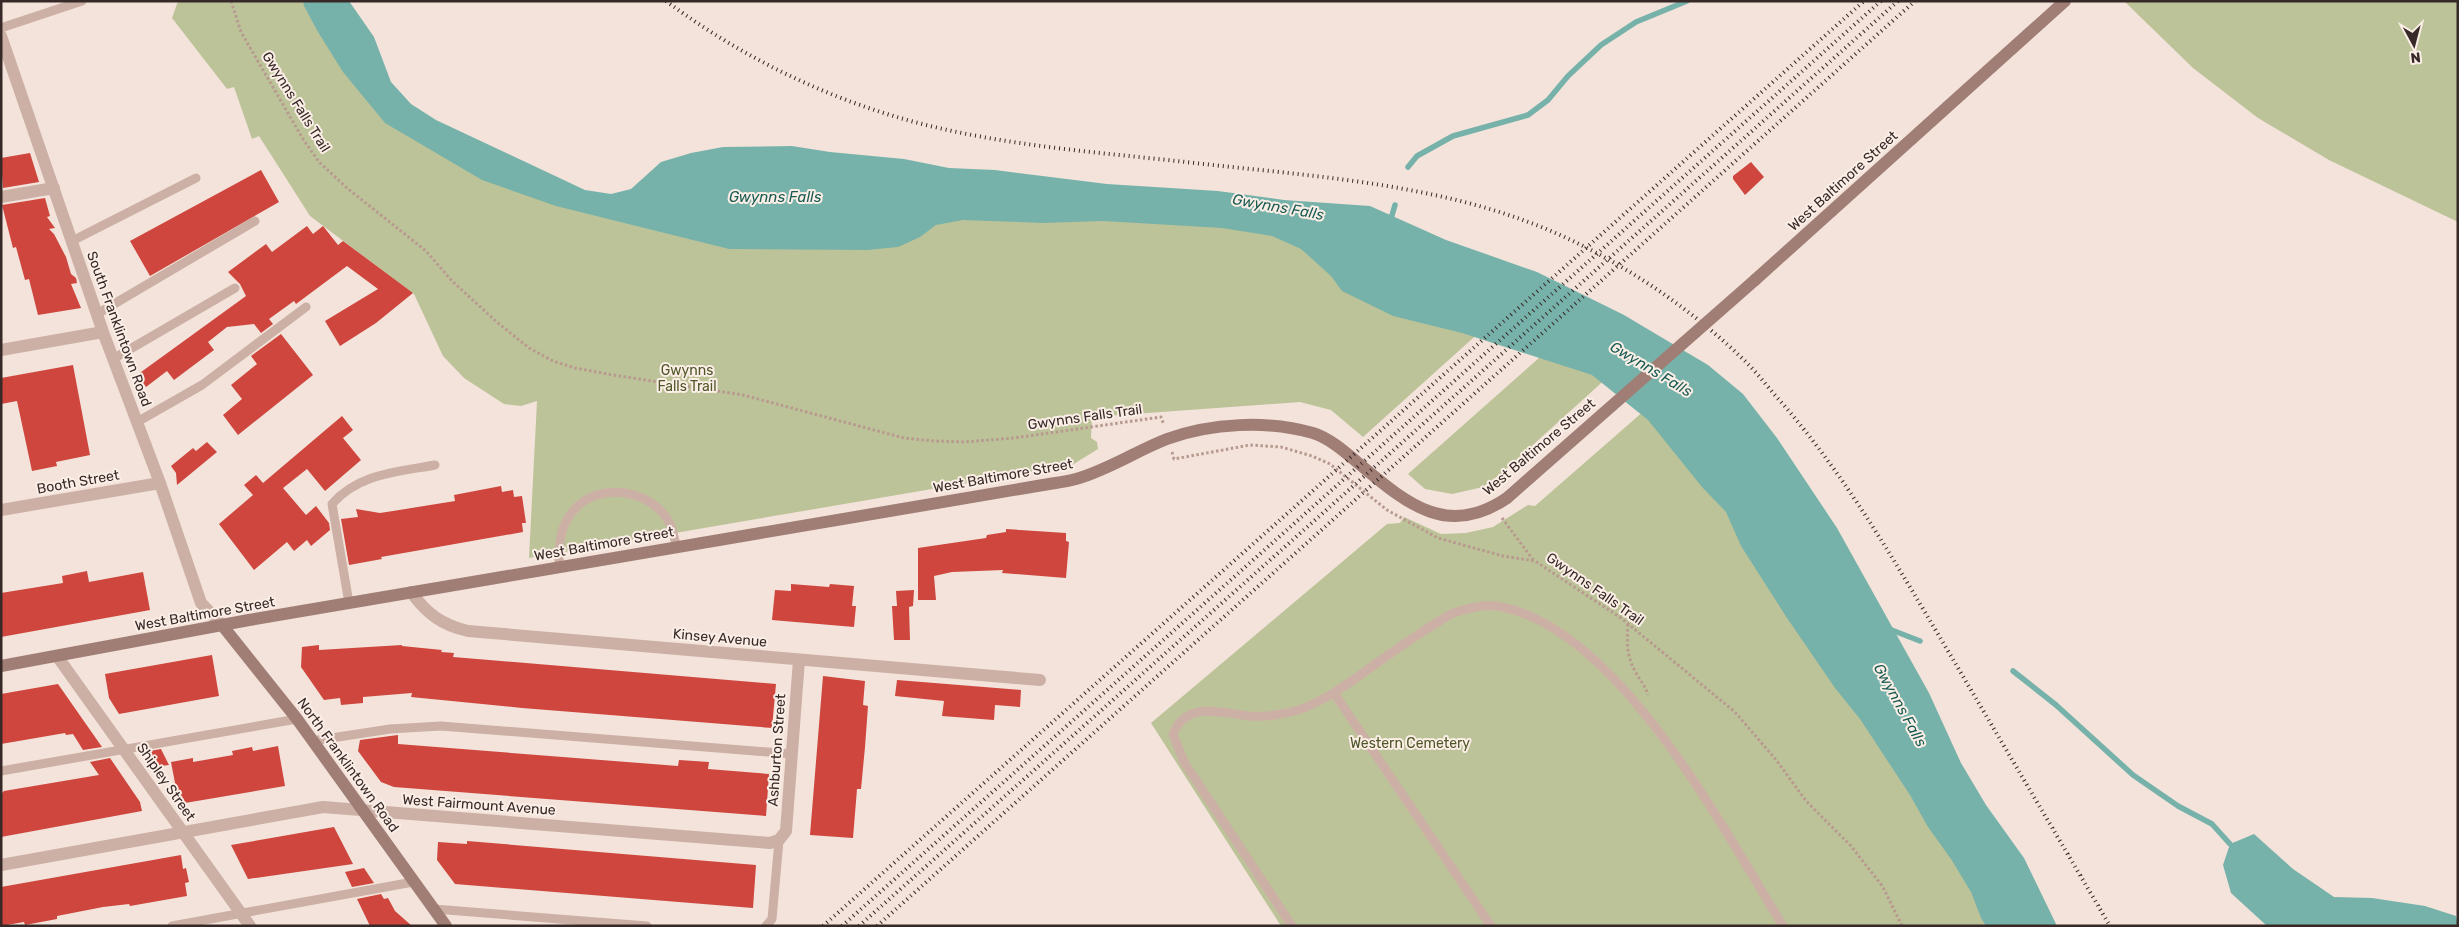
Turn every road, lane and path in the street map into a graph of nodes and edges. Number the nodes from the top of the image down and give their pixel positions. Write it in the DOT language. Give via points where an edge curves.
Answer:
graph roads {
  1 [pos="82,1"];
  2 [pos="231,1"];
  3 [pos="2065,1"];
  4 [pos="2,36"];
  5 [pos="196,178"];
  6 [pos="54,188"];
  7 [pos="1,197"];
  8 [pos="256,221"];
  9 [pos="72,241"];
  10 [pos="235,288"];
  11 [pos="306,307"];
  12 [pos="97,314"];
  13 [pos="103,332"];
  14 [pos="1,350"];
  15 [pos="113,359"];
  16 [pos="1161,417"];
  17 [pos="137,422"];
  18 [pos="1174,459"];
  19 [pos="435,465"];
  20 [pos="160,483"];
  21 [pos="1494,508"];
  22 [pos="1,510"];
  23 [pos="677,547"];
  24 [pos="1535,561"];
  25 [pos="559,567"];
  26 [pos="411,592"];
  27 [pos="349,603"];
  28 [pos="1628,624"];
  29 [pos="222,625"];
  30 [pos="57,656"];
  31 [pos="799,660"];
  32 [pos="1,666"];
  33 [pos="1040,680"];
  34 [pos="1334,693"];
  35 [pos="1641,709"];
  36 [pos="297,719"];
  37 [pos="312,740"];
  38 [pos="124,750"];
  39 [pos="792,754"];
  40 [pos="1,771"];
  41 [pos="363,812"];
  42 [pos="182,832"];
  43 [pos="779,840"];
  44 [pos="1,865"];
  45 [pos="414,882"];
  46 [pos="434,909"];
  47 [pos="241,913"];
  48 [pos="172,926"];
  49 [pos="250,926"];
  50 [pos="446,926"];
  51 [pos="647,926"];
  52 [pos="766,926"];
  53 [pos="1292,926"];
  54 [pos="1491,926"];
  55 [pos="1783,926"];
  56 [pos="1902,926"];
  1 -- 4 [label="lane"];
  2 -- 16 [label="path, Gwynns Falls Trail" via="241,32 302,139 319,162 426,251 452,281 498,323 529,348 553,361 612,375 743,395 904,438 935,441 1014,438"];
  3 -- 21 [label="main road, West Baltimore Street, bridge"];
  4 -- 6 [label="street, South Franklintown Road"];
  5 -- 9 [label="lane"];
  6 -- 7 [label="street"];
  6 -- 9 [label="street, South Franklintown Road"];
  8 -- 12 [label="lane"];
  9 -- 12 [label="street, South Franklintown Road"];
  10 -- 15 [label="lane"];
  11 -- 17 [label="lane" via="202,386"];
  12 -- 13 [label="street, South Franklintown Road"];
  13 -- 14 [label="street"];
  13 -- 15 [label="street, South Franklintown Road"];
  15 -- 17 [label="street, South Franklintown Road"];
  17 -- 20 [label="street, South Franklintown Road"];
  18 -- 24 [label="path, Gwynns Falls Trail" via="1250,445 1281,447 1330,464 1387,510 1438,538 1503,556"];
  19 -- 27 [label="lane" via="365,479 332,504"];
  20 -- 22 [label="street, Booth Street"];
  20 -- 29 [label="street, South Franklintown Road" via="201,602"];
  21 -- 23 [label="main road, West Baltimore Street" via="1453,517 1431,514 1410,504 1342,450 1315,434 1290,428 1242,426 1202,430 1168,439 1077,479"];
  21 -- 24 [label="path"];
  23 -- 25 [label="main road, West Baltimore Street"];
  23 -- 25 [label="lane" via="669,522 656,507 638,495 617,492 590,496 573,510 564,527 559,542"];
  24 -- 28 [label="path, Gwynns Falls Trail"];
  25 -- 26 [label="main road, West Baltimore Street"];
  26 -- 27 [label="main road, West Baltimore Street"];
  26 -- 31 [label="street, Kinsey Avenue" via="424,610 437,620 468,631"];
  27 -- 29 [label="main road, West Baltimore Street"];
  28 -- 35 [label="path" via="1626,648 1634,670 1646,687 1649,702"];
  28 -- 56 [label="path, Gwynns Falls Trail" via="1734,712 1806,801 1852,846 1883,887"];
  29 -- 30 [label="main road, West Baltimore Street"];
  29 -- 36 [label="main road, North Franklintown Road"];
  30 -- 32 [label="main road, West Baltimore Street"];
  30 -- 38 [label="street, Shipley Street"];
  31 -- 33 [label="street, Kinsey Avenue"];
  31 -- 39 [label="street, Ashburton Street"];
  34 -- 35 [label="lane" via="1452,613 1496,606 1546,623 1577,645"];
  34 -- 53 [label="lane" via="1296,710 1274,715 1198,712 1178,723 1173,734 1184,762"];
  34 -- 54 [label="lane"];
  35 -- 55 [label="lane" via="1687,773"];
  36 -- 37 [label="main road, North Franklintown Road"];
  36 -- 38 [label="lane"];
  37 -- 39 [label="lane" via="390,729 441,726"];
  37 -- 41 [label="main road, North Franklintown Road"];
  38 -- 40 [label="lane"];
  38 -- 42 [label="street, Shipley Street"];
  39 -- 43 [label="street, Ashburton Street" via="786,831"];
  41 -- 42 [label="street, West Fairmount Avenue" via="323,807"];
  41 -- 43 [label="street, West Fairmount Avenue" via="770,843"];
  41 -- 45 [label="main road, North Franklintown Road"];
  42 -- 44 [label="street, West Fairmount Avenue"];
  42 -- 47 [label="street, Shipley Street"];
  43 -- 52 [label="lane" via="772,919"];
  45 -- 46 [label="main road, North Franklintown Road"];
  45 -- 47 [label="lane"];
  46 -- 50 [label="main road, North Franklintown Road"];
  46 -- 51 [label="lane"];
  47 -- 48 [label="lane"];
  47 -- 49 [label="street, Shipley Street"];
}
